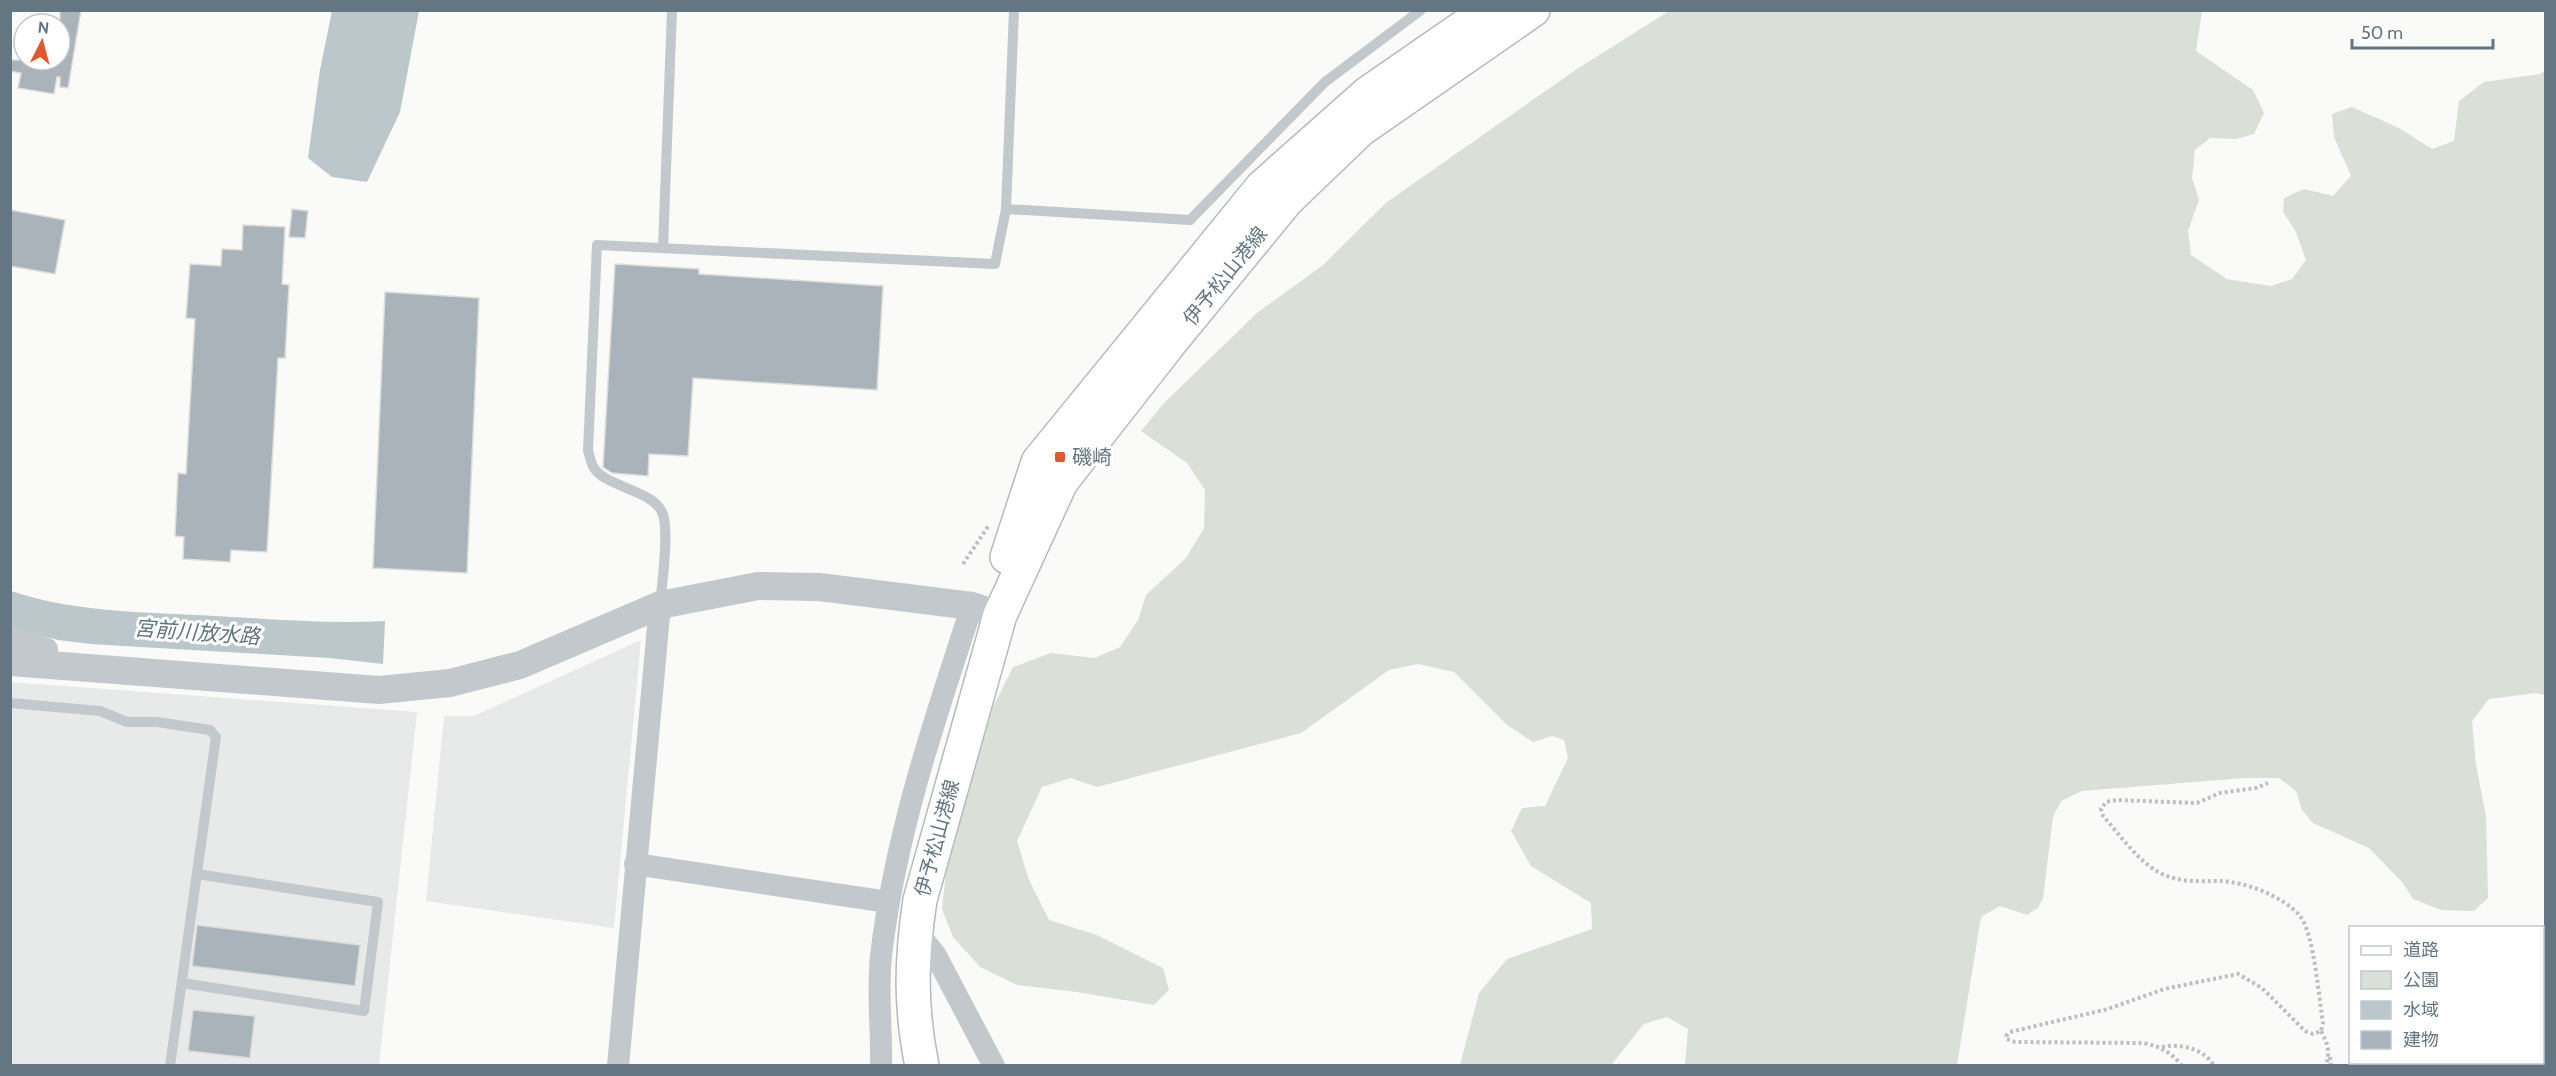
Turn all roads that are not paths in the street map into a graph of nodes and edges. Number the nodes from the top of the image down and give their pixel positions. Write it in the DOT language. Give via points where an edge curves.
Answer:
graph roads {
  1 [pos="672,10"];
  2 [pos="1014,10"];
  3 [pos="1421,10"];
  4 [pos="1488,10"];
  5 [pos="1533,10"];
  6 [pos="1006,209"];
  7 [pos="663,248"];
  8 [pos="660,604"];
  9 [pos="986,610"];
  10 [pos="10,637"];
  11 [pos="10,662"];
  12 [pos="45,664"];
  13 [pos="10,703"];
  14 [pos="635,864"];
  15 [pos="197,874"];
  16 [pos="888,902"];
  17 [pos="914,938"];
  18 [pos="182,983"];
  19 [pos="170,1065"];
  20 [pos="618,1065"];
  21 [pos="881,1065"];
  22 [pos="922,1065"];
  23 [pos="994,1065"];
  1 -- 7 [label="lane"];
  2 -- 6 [label="lane"];
  3 -- 6 [label="lane" via="1325,82 1190,220"];
  4 -- 9 [label="main road, 伊予松山港線" via="1368,93 1262,187 1038,462 998,585"];
  5 -- 9 [label="main road, 伊予松山港線" via="1360,130 1287,200 1061,482"];
  6 -- 7 [label="lane" via="995,264"];
  7 -- 8 [label="lane" via="597,245 588,450 594,469 655,502 663,513"];
  8 -- 9 [label="street" via="758,586 819,587"];
  8 -- 12 [label="street" via="520,665 438,685 379,690"];
  8 -- 14 [label="street"];
  9 -- 16 [label="street" via="922,759"];
  9 -- 17 [label="main road, 伊予松山港線"];
  10 -- 12 [label="street" via="47,649"];
  11 -- 12 [label="street"];
  13 -- 15 [label="lane" via="100,711 127,722 210,730 216,737"];
  14 -- 16 [label="street"];
  14 -- 20 [label="street"];
  15 -- 18 [label="lane"];
  15 -- 18 [label="lane" via="378,902 364,1011"];
  16 -- 21 [label="street" via="881,959"];
  17 -- 22 [label="main road, 伊予松山港線" via="912,994"];
  17 -- 23 [label="street" via="927,944 935,954"];
  18 -- 19 [label="lane"];
}
